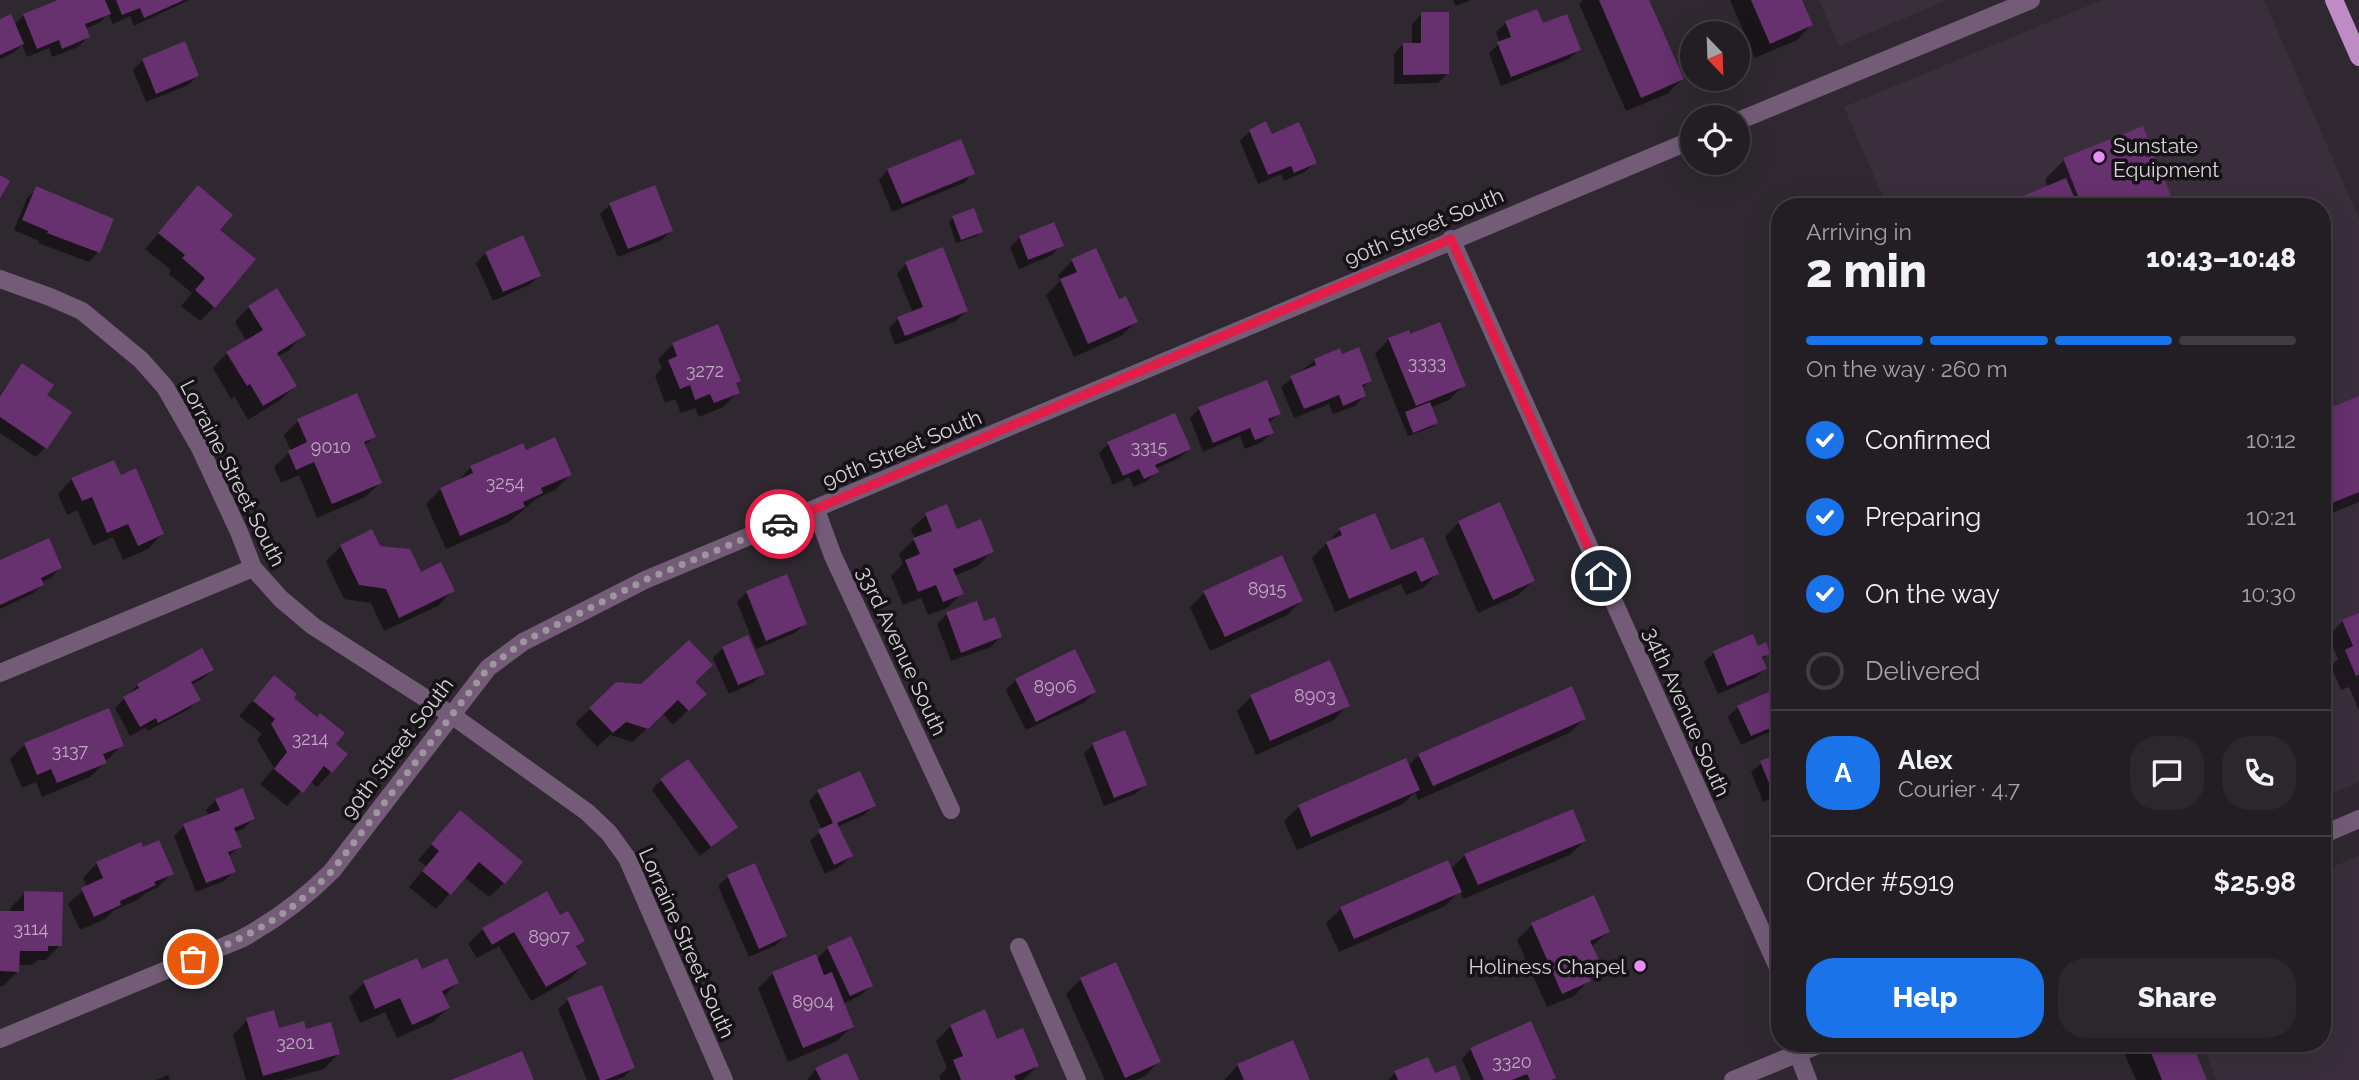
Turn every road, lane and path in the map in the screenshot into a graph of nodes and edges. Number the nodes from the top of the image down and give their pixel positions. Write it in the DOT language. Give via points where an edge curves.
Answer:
graph roads {
  1 [pos="2032,0"];
  2 [pos="2334,0"];
  3 [pos="2359,57"];
  4 [pos="1750,116"];
  5 [pos="1680,145"];
  6 [pos="1451,239"];
  7 [pos="0,279"];
  8 [pos="816,510"];
  9 [pos="253,568"];
  10 [pos="0,673"];
  11 [pos="450,714"];
  12 [pos="951,810"];
  13 [pos="2359,819"];
  14 [pos="2331,831"];
  15 [pos="1019,947"];
  16 [pos="1771,952"];
  17 [pos="0,1040"];
  18 [pos="1790,1052"];
  19 [pos="1799,1052"];
  20 [pos="724,1080"];
  21 [pos="1077,1080"];
  22 [pos="1733,1080"];
  23 [pos="1808,1080"];
  1 -- 4 [label="street"];
  2 -- 3 [label="main road"];
  5 -- 6 [label="street, 90th Street South"];
  6 -- 8 [label="street, 90th Street South"];
  6 -- 16 [label="street, 34th Avenue South"];
  7 -- 9 [label="street, Lorraine Street South" via="82,312 149,369 200,448"];
  8 -- 11 [label="street, 90th Street South" via="645,580 523,642 488,668"];
  8 -- 12 [label="street, 33rd Avenue South"];
  9 -- 10 [label="street"];
  9 -- 11 [label="street, Lorraine Street South" via="313,626"];
  11 -- 17 [label="street, 90th Street South" via="332,871 275,921"];
  11 -- 20 [label="street, Lorraine Street South" via="609,832 626,858"];
  13 -- 14 [label="street"];
  15 -- 21 [label="street"];
  18 -- 22 [label="street"];
  19 -- 23 [label="street"];
}
